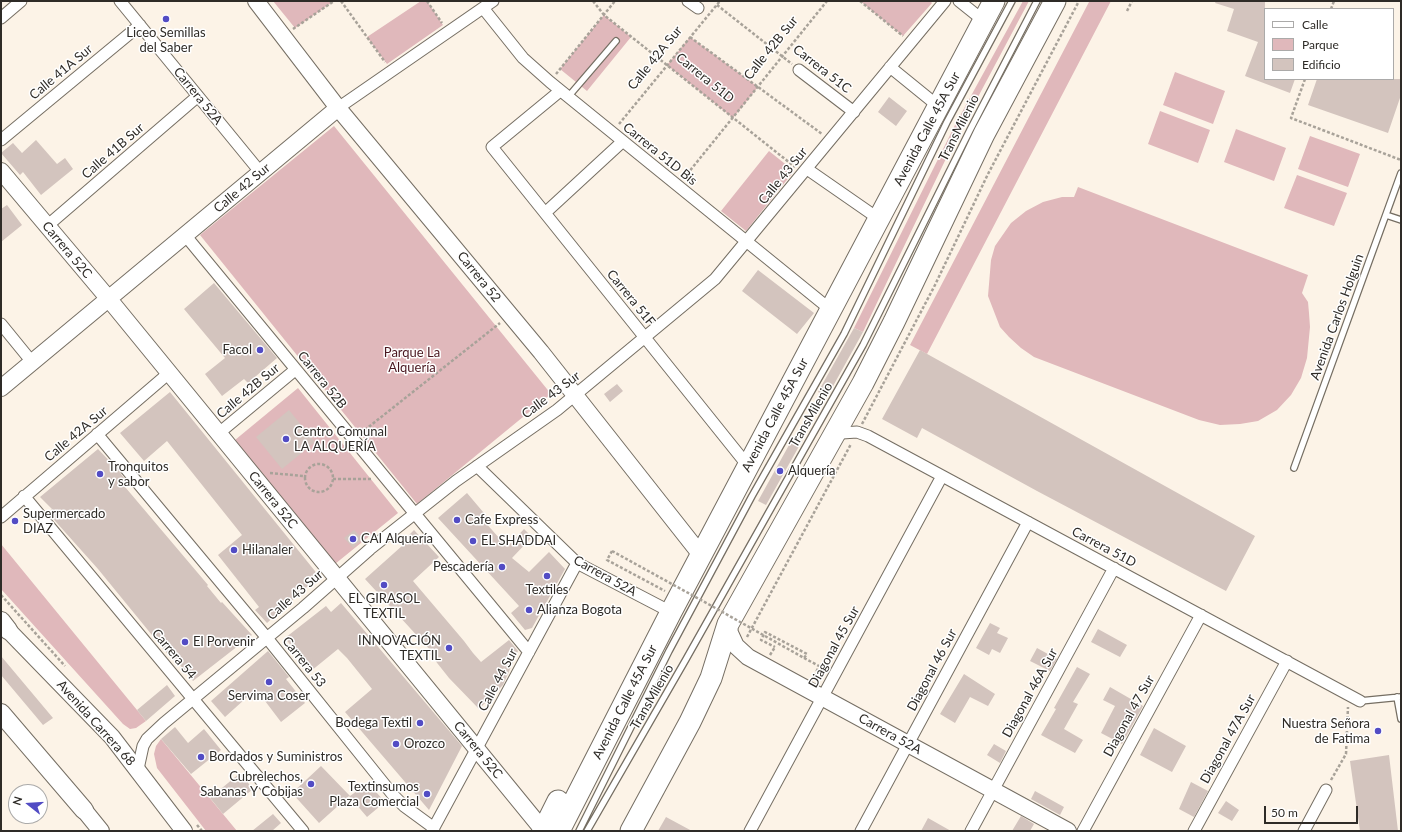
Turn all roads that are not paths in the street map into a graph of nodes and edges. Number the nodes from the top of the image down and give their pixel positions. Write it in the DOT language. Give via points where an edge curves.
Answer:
graph roads {
  1 [pos="21,1"];
  2 [pos="120,1"];
  3 [pos="256,1"];
  4 [pos="493,1"];
  5 [pos="688,1"];
  6 [pos="945,1"];
  7 [pos="959,1"];
  8 [pos="994,1"];
  9 [pos="1012,1"];
  10 [pos="1037,1"];
  11 [pos="1055,1"];
  12 [pos="483,8"];
  13 [pos="698,8"];
  14 [pos="2,15"];
  15 [pos="984,21"];
  16 [pos="140,26"];
  17 [pos="616,41"];
  18 [pos="890,67"];
  19 [pos="799,70"];
  20 [pos="564,94"];
  21 [pos="198,96"];
  22 [pos="938,106"];
  23 [pos="338,108"];
  24 [pos="854,112"];
  25 [pos="1,140"];
  26 [pos="622,142"];
  27 [pos="1,171"];
  28 [pos="805,171"];
  29 [pos="261,173"];
  30 [pos="1401,173"];
  31 [pos="545,213"];
  32 [pos="1386,215"];
  33 [pos="879,219"];
  34 [pos="1401,220"];
  35 [pos="47,226"];
  36 [pos="185,235"];
  37 [pos="747,242"];
  38 [pos="108,298"];
  39 [pos="831,310"];
  40 [pos="1,324"];
  41 [pos="645,338"];
  42 [pos="32,362"];
  43 [pos="295,370"];
  44 [pos="169,373"];
  45 [pos="1,388"];
  46 [pos="575,395"];
  47 [pos="219,433"];
  48 [pos="97,434"];
  49 [pos="832,438"];
  50 [pos="477,466"];
  51 [pos="748,466"];
  52 [pos="1294,468"];
  53 [pos="942,476"];
  54 [pos="24,496"];
  55 [pos="415,514"];
  56 [pos="1,517"];
  57 [pos="1028,522"];
  58 [pos="701,555"];
  59 [pos="577,563"];
  60 [pos="1114,568"];
  61 [pos="337,578"];
  62 [pos="671,612"];
  63 [pos="1201,615"];
  64 [pos="728,624"];
  65 [pos="5,626"];
  66 [pos="267,638"];
  67 [pos="529,652"];
  68 [pos="1287,661"];
  69 [pos="822,697"];
  70 [pos="1399,697"];
  71 [pos="193,699"];
  72 [pos="1360,701"];
  73 [pos="1401,719"];
  74 [pos="4,721"];
  75 [pos="908,744"];
  76 [pos="477,749"];
  77 [pos="138,769"];
  78 [pos="993,790"];
  79 [pos="1326,790"];
  80 [pos="84,810"];
  81 [pos="433,829"];
  82 [pos="101,831"];
  83 [pos="184,831"];
  84 [pos="304,831"];
  85 [pos="548,831"];
  86 [pos="579,831"];
  87 [pos="587,831"];
  88 [pos="631,831"];
  89 [pos="750,831"];
  90 [pos="861,831"];
  91 [pos="971,831"];
  92 [pos="1068,831"];
  93 [pos="1083,831"];
  94 [pos="1194,831"];
  95 [pos="1304,831"];
  1 -- 14 [label="street"];
  2 -- 16 [label="street, Carrera 52A"];
  3 -- 23 [label="street, Carrera 52"];
  4 -- 12 [label="street, Calle 42 Sur"];
  5 -- 13 [label="street"];
  6 -- 18 [label="street, Calle 43 Sur"];
  7 -- 15 [label="street"];
  8 -- 15 [label="highway, Avenida Calle 45A Sur"];
  9 -- 86 [label="lane, TransMilenio" via="947,122 844,334 752,496 688,616"];
  10 -- 87 [label="lane, TransMilenio" via="863,346"];
  11 -- 49 [label="highway" via="984,134 894,322"];
  12 -- 20 [label="street, Carrera 51D Bis" via="523,58"];
  12 -- 23 [label="street, Calle 42 Sur"];
  15 -- 22 [label="highway, Avenida Calle 45A Sur"];
  16 -- 21 [label="street, Carrera 52A"];
  16 -- 25 [label="street, Calle 41A Sur"];
  17 -- 20 [label="lane"];
  18 -- 22 [label="street"];
  18 -- 24 [label="street, Calle 43 Sur"];
  19 -- 24 [label="street, Carrera 51C"];
  20 -- 26 [label="street, Carrera 51D Bis"];
  20 -- 31 [label="street, Carrera 51F" via="492,147"];
  21 -- 29 [label="street, Carrera 52A"];
  21 -- 35 [label="street, Calle 41B Sur"];
  22 -- 33 [label="highway, Avenida Calle 45A Sur"];
  23 -- 29 [label="street, Calle 42 Sur"];
  23 -- 46 [label="street, Carrera 52"];
  24 -- 28 [label="street, Calle 43 Sur"];
  26 -- 31 [label="street"];
  26 -- 37 [label="street, Carrera 51D Bis"];
  27 -- 35 [label="street, Carrera 52C"];
  28 -- 33 [label="street"];
  28 -- 37 [label="street, Calle 43 Sur"];
  29 -- 36 [label="street, Calle 42 Sur"];
  30 -- 32 [label="lane, Avenida Carlos Holguin"];
  31 -- 41 [label="street, Carrera 51F"];
  32 -- 34 [label="lane"];
  32 -- 52 [label="lane, Avenida Carlos Holguin"];
  33 -- 39 [label="highway, Avenida Calle 45A Sur"];
  35 -- 38 [label="street, Carrera 52C"];
  36 -- 38 [label="street, Calle 42 Sur"];
  36 -- 43 [label="street, Carrera 52B"];
  37 -- 39 [label="street, Carrera 51D Bis"];
  37 -- 41 [label="street, Calle 43 Sur" via="710,284"];
  38 -- 42 [label="street, Calle 42 Sur"];
  38 -- 44 [label="street, Carrera 52C"];
  39 -- 51 [label="highway, Avenida Calle 45A Sur"];
  40 -- 42 [label="street"];
  41 -- 46 [label="street, Calle 43 Sur"];
  41 -- 51 [label="street, Carrera 51F"];
  42 -- 45 [label="street, Calle 42 Sur"];
  43 -- 47 [label="street, Calle 42B Sur"];
  43 -- 55 [label="street, Carrera 52B"];
  44 -- 47 [label="street, Carrera 52C"];
  44 -- 48 [label="street, Calle 42A Sur"];
  46 -- 50 [label="street, Calle 43 Sur"];
  46 -- 58 [label="street, Carrera 52"];
  47 -- 61 [label="street, Carrera 52C"];
  48 -- 54 [label="street, Calle 42A Sur"];
  48 -- 66 [label="street, Carrera 53"];
  49 -- 53 [label="street, Carrera 51D" via="842,433 857,432"];
  49 -- 64 [label="highway"];
  50 -- 55 [label="street, Calle 43 Sur"];
  50 -- 59 [label="street, Carrera 52A"];
  51 -- 58 [label="highway, Avenida Calle 45A Sur"];
  53 -- 57 [label="street, Carrera 51D"];
  53 -- 69 [label="street, Diagonal 45 Sur"];
  54 -- 56 [label="street, Calle 42A Sur"];
  54 -- 71 [label="street, Carrera 54"];
  55 -- 61 [label="street, Calle 43 Sur"];
  55 -- 67 [label="street, Carrera 52B"];
  57 -- 60 [label="street, Carrera 51D"];
  57 -- 75 [label="street, Diagonal 46 Sur"];
  58 -- 62 [label="highway, Avenida Calle 45A Sur"];
  59 -- 62 [label="street, Carrera 52A"];
  59 -- 67 [label="street, Calle 44 Sur"];
  60 -- 63 [label="street, Carrera 51D"];
  60 -- 78 [label="street, Diagonal 46A Sur"];
  61 -- 66 [label="street, Calle 43 Sur"];
  61 -- 76 [label="street, Carrera 52C"];
  62 -- 85 [label="highway, Avenida Calle 45A Sur" via="604,719"];
  63 -- 68 [label="street, Carrera 51D"];
  63 -- 93 [label="street, Diagonal 47 Sur"];
  64 -- 69 [label="street, Carrera 52A" via="736,646 748,657"];
  64 -- 88 [label="highway" via="708,685"];
  65 -- 77 [label="street, Avenida Carrera 68" via="112,737"];
  66 -- 71 [label="street, Calle 43 Sur"];
  66 -- 81 [label="street, Carrera 53" via="393,796"];
  67 -- 76 [label="street, Calle 44 Sur"];
  68 -- 72 [label="street, Carrera 51D"];
  68 -- 94 [label="street, Diagonal 47A Sur"];
  69 -- 75 [label="street, Carrera 52A"];
  69 -- 89 [label="street, Diagonal 45 Sur"];
  70 -- 72 [label="lane"];
  70 -- 73 [label="lane"];
  71 -- 77 [label="street, Calle 43 Sur" via="147,739 140,753"];
  71 -- 84 [label="street, Carrera 54"];
  74 -- 80 [label="main road"];
  75 -- 78 [label="street, Carrera 52A"];
  75 -- 90 [label="street, Diagonal 46 Sur"];
  76 -- 81 [label="street, Calle 44 Sur"];
  76 -- 85 [label="street, Carrera 52C"];
  77 -- 83 [label="street, Avenida Carrera 68"];
  78 -- 91 [label="street, Diagonal 46A Sur"];
  78 -- 92 [label="street, Carrera 52A"];
  79 -- 95 [label="street"];
  80 -- 82 [label="street"];
}
